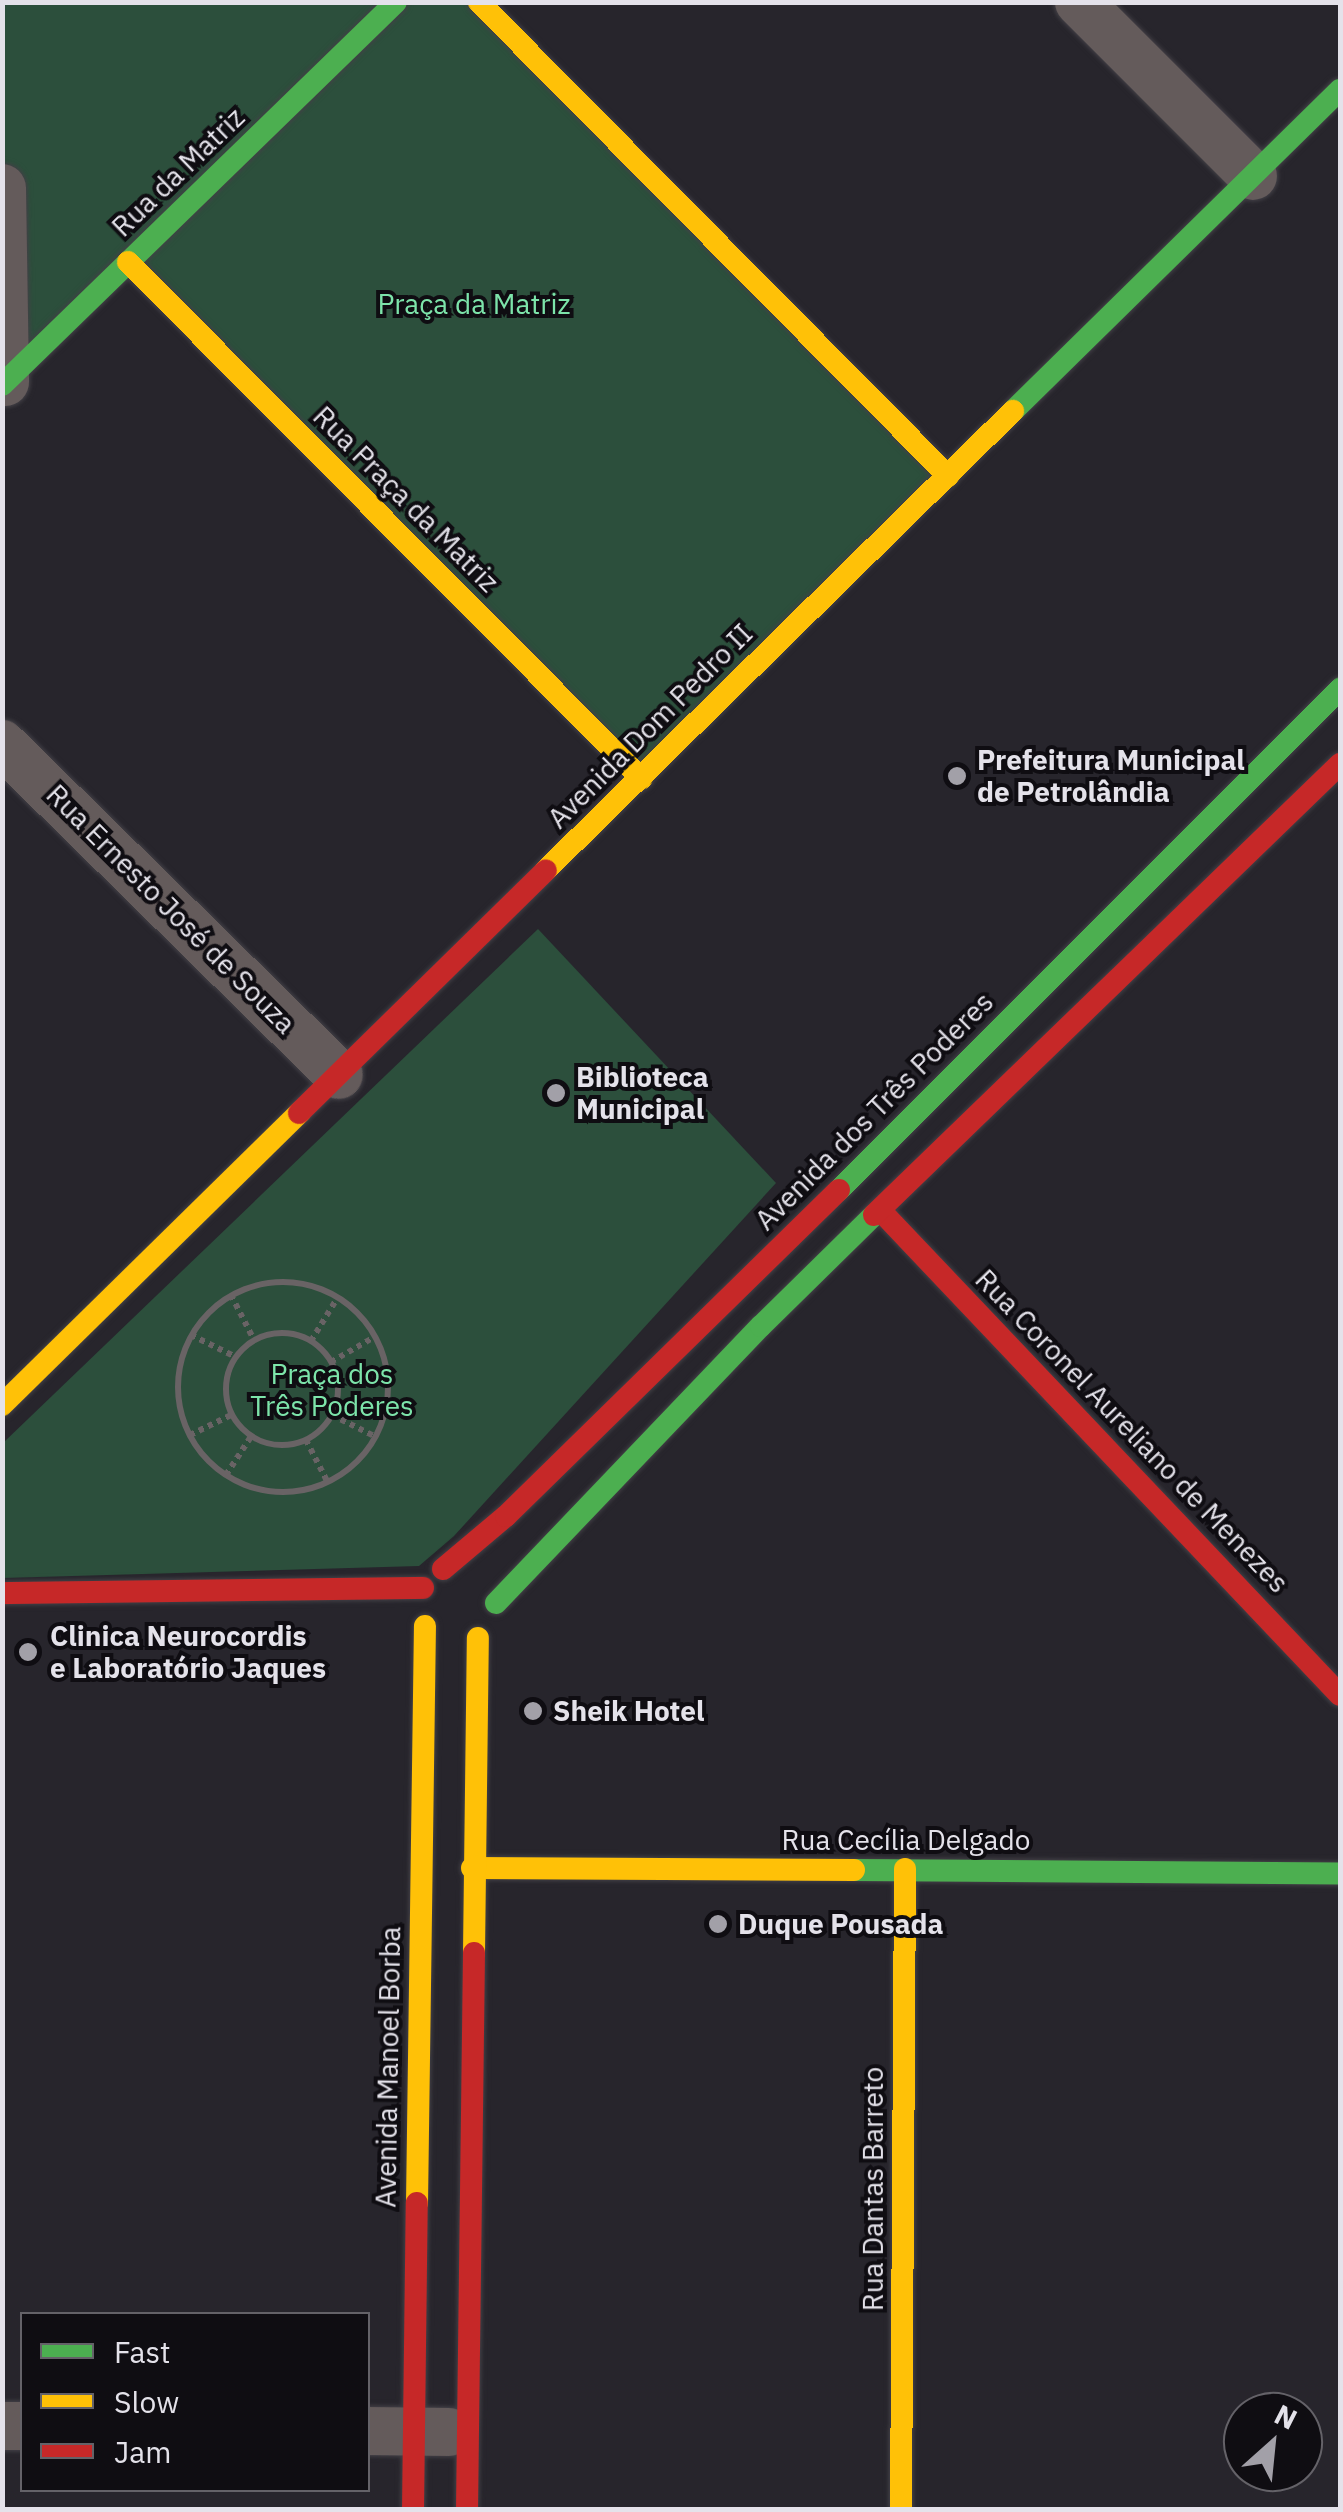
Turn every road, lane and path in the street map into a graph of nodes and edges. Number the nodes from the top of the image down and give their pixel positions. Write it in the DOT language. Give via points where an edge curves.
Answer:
graph roads {
  1 [pos="396,2"];
  2 [pos="479,2"];
  3 [pos="1079,2"];
  4 [pos="1340,90"];
  5 [pos="1253,176"];
  6 [pos="2,188"];
  7 [pos="128,262"];
  8 [pos="4,383"];
  9 [pos="948,476"];
  10 [pos="1336,703"];
  11 [pos="2,744"];
  12 [pos="1340,764"];
  13 [pos="640,778"];
  14 [pos="1141,883"];
  15 [pos="1176,918"];
  16 [pos="339,1075"];
  17 [pos="880,1210"];
  18 [pos="231,1295"];
  19 [pos="338,1297"];
  20 [pos="190,1335"];
  21 [pos="376,1336"];
  22 [pos="254,1340"];
  23 [pos="311,1341"];
  24 [pos="236,1357"];
  25 [pos="331,1362"];
  26 [pos="2,1405"];
  27 [pos="232,1414"];
  28 [pos="332,1415"];
  29 [pos="190,1435"];
  30 [pos="252,1435"];
  31 [pos="376,1437"];
  32 [pos="306,1440"];
  33 [pos="226,1475"];
  34 [pos="328,1482"];
  35 [pos="444,1569"];
  36 [pos="424,1588"];
  37 [pos="2,1594"];
  38 [pos="496,1603"];
  39 [pos="426,1626"];
  40 [pos="478,1638"];
  41 [pos="1340,1695"];
  42 [pos="472,1868"];
  43 [pos="906,1869"];
  44 [pos="1340,1873"];
  45 [pos="390,2431"];
  46 [pos="468,2433"];
  47 [pos="413,2510"];
  48 [pos="467,2510"];
  49 [pos="901,2510"];
  1 -- 7 [label="street, Rua da Matriz"];
  2 -- 9 [label="street"];
  3 -- 5 [label="street"];
  4 -- 5 [label="street, Avenida Dom Pedro II"];
  5 -- 9 [label="street, Avenida Dom Pedro II"];
  6 -- 8 [label="street"];
  7 -- 8 [label="street, Rua da Matriz"];
  7 -- 13 [label="street, Rua Praça da Matriz"];
  9 -- 13 [label="street, Avenida Dom Pedro II"];
  10 -- 14 [label="street, Avenida dos Três Poderes"];
  11 -- 16 [label="street, Rua Ernesto José de Souza"];
  12 -- 15 [label="street"];
  13 -- 16 [label="street, Avenida Dom Pedro II"];
  14 -- 15 [label="street"];
  14 -- 35 [label="street, Avenida dos Três Poderes" via="840,1189"];
  15 -- 17 [label="street"];
  16 -- 26 [label="street, Avenida Dom Pedro II"];
  17 -- 38 [label="street"];
  17 -- 41 [label="street, Rua Coronel Aureliano de Menezes"];
  18 -- 19 [label="path" via="277,1282"];
  18 -- 20 [label="path"];
  18 -- 22 [label="path"];
  19 -- 21 [label="path"];
  19 -- 23 [label="path"];
  20 -- 24 [label="path"];
  20 -- 29 [label="path" via="178,1392"];
  21 -- 25 [label="path"];
  21 -- 31 [label="path" via="389,1384"];
  22 -- 23 [label="path" via="278,1333"];
  22 -- 24 [label="path"];
  23 -- 25 [label="path"];
  24 -- 27 [label="path" via="227,1391"];
  25 -- 28 [label="path" via="338,1387"];
  27 -- 29 [label="path"];
  27 -- 30 [label="path"];
  28 -- 31 [label="path"];
  28 -- 32 [label="path"];
  29 -- 33 [label="path"];
  30 -- 32 [label="path" via="286,1444"];
  30 -- 33 [label="path"];
  31 -- 34 [label="path" via="352,1467"];
  32 -- 34 [label="path"];
  33 -- 34 [label="path" via="253,1488 292,1492"];
  35 -- 36 [label="street"];
  35 -- 38 [label="street" via="482,1575"];
  36 -- 37 [label="street"];
  36 -- 39 [label="street"];
  38 -- 40 [label="street" via="494,1620"];
  39 -- 40 [label="street" via="450,1642"];
  39 -- 45 [label="street, Avenida Manoel Borba"];
  40 -- 42 [label="street"];
  42 -- 43 [label="street, Rua Cecília Delgado"];
  42 -- 46 [label="street"];
  43 -- 44 [label="street, Rua Cecília Delgado"];
  43 -- 49 [label="street, Rua Dantas Barreto"];
  45 -- 46 [label="street"];
  45 -- 47 [label="street, Avenida Manoel Borba"];
  46 -- 48 [label="street"];
}
